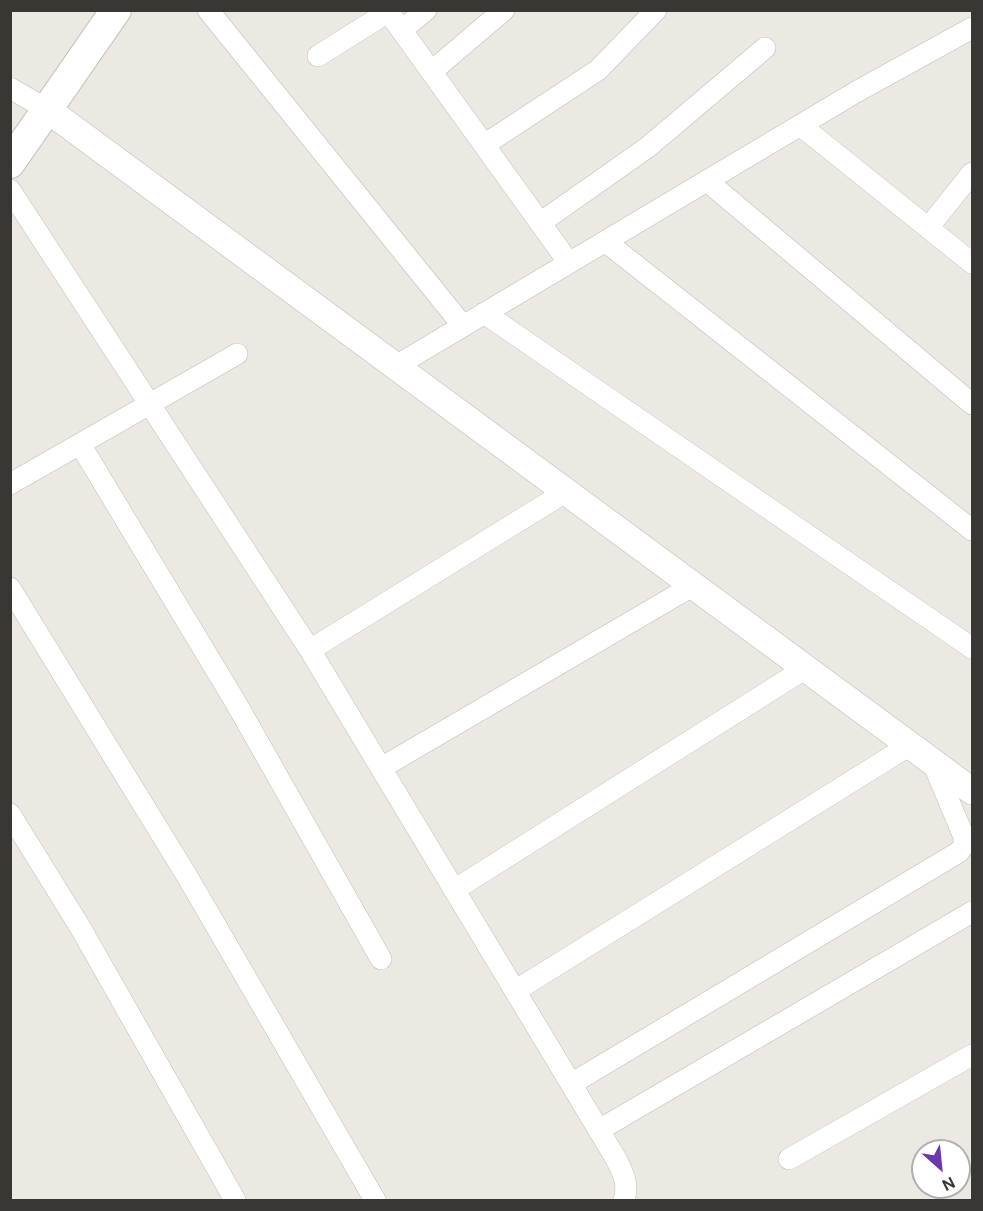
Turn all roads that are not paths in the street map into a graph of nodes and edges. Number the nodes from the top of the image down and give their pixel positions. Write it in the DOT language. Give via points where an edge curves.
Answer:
graph roads {
  1 [pos="116,10"];
  2 [pos="208,10"];
  3 [pos="426,10"];
  4 [pos="504,10"];
  5 [pos="656,10"];
  6 [pos="388,11"];
  7 [pos="972,28"];
  8 [pos="402,30"];
  9 [pos="765,48"];
  10 [pos="318,56"];
  11 [pos="431,72"];
  12 [pos="10,88"];
  13 [pos="48,110"];
  14 [pos="800,125"];
  15 [pos="484,145"];
  16 [pos="10,163"];
  17 [pos="972,172"];
  18 [pos="707,181"];
  19 [pos="10,190"];
  20 [pos="540,223"];
  21 [pos="928,228"];
  22 [pos="606,242"];
  23 [pos="569,263"];
  24 [pos="972,263"];
  25 [pos="484,314"];
  26 [pos="463,326"];
  27 [pos="237,354"];
  28 [pos="396,366"];
  29 [pos="972,404"];
  30 [pos="149,405"];
  31 [pos="80,444"];
  32 [pos="10,484"];
  33 [pos="567,492"];
  34 [pos="972,530"];
  35 [pos="694,585"];
  36 [pos="10,588"];
  37 [pos="972,648"];
  38 [pos="310,650"];
  39 [pos="806,668"];
  40 [pos="921,753"];
  41 [pos="381,768"];
  42 [pos="972,791"];
  43 [pos="10,814"];
  44 [pos="453,890"];
  45 [pos="972,912"];
  46 [pos="381,960"];
  47 [pos="515,991"];
  48 [pos="972,1055"];
  49 [pos="571,1084"];
  50 [pos="599,1130"];
  51 [pos="789,1159"];
  52 [pos="236,1200"];
  53 [pos="375,1200"];
  54 [pos="624,1200"];
  1 -- 13 [label="main road"];
  2 -- 26 [label="street"];
  3 -- 8 [label="street"];
  4 -- 11 [label="street"];
  5 -- 15 [label="street" via="598,70"];
  6 -- 8 [label="street"];
  6 -- 10 [label="street"];
  7 -- 14 [label="street"];
  8 -- 11 [label="street"];
  9 -- 20 [label="street" via="648,147"];
  11 -- 15 [label="street"];
  12 -- 13 [label="street"];
  13 -- 16 [label="main road"];
  13 -- 28 [label="street"];
  14 -- 18 [label="street"];
  14 -- 21 [label="street"];
  15 -- 20 [label="street"];
  17 -- 21 [label="street"];
  18 -- 22 [label="street"];
  18 -- 29 [label="street"];
  19 -- 30 [label="street"];
  20 -- 23 [label="street"];
  21 -- 24 [label="street"];
  22 -- 23 [label="street"];
  22 -- 34 [label="street"];
  23 -- 25 [label="street"];
  25 -- 26 [label="street"];
  25 -- 37 [label="street"];
  26 -- 28 [label="street"];
  27 -- 30 [label="street"];
  28 -- 33 [label="street"];
  30 -- 31 [label="street"];
  30 -- 38 [label="street"];
  31 -- 32 [label="street"];
  31 -- 46 [label="street" via="236,703"];
  33 -- 35 [label="street"];
  33 -- 38 [label="street"];
  35 -- 39 [label="street"];
  35 -- 41 [label="street"];
  36 -- 53 [label="street" via="187,876"];
  38 -- 41 [label="street"];
  39 -- 40 [label="street"];
  39 -- 44 [label="street"];
  40 -- 42 [label="street"];
  40 -- 47 [label="street"];
  40 -- 49 [label="street" via="964,837 959,852"];
  41 -- 44 [label="street"];
  43 -- 52 [label="street" via="80,927"];
  44 -- 47 [label="street"];
  45 -- 50 [label="street"];
  47 -- 49 [label="street"];
  48 -- 51 [label="street"];
  49 -- 50 [label="street"];
  50 -- 54 [label="street" via="624,1174"];
}
